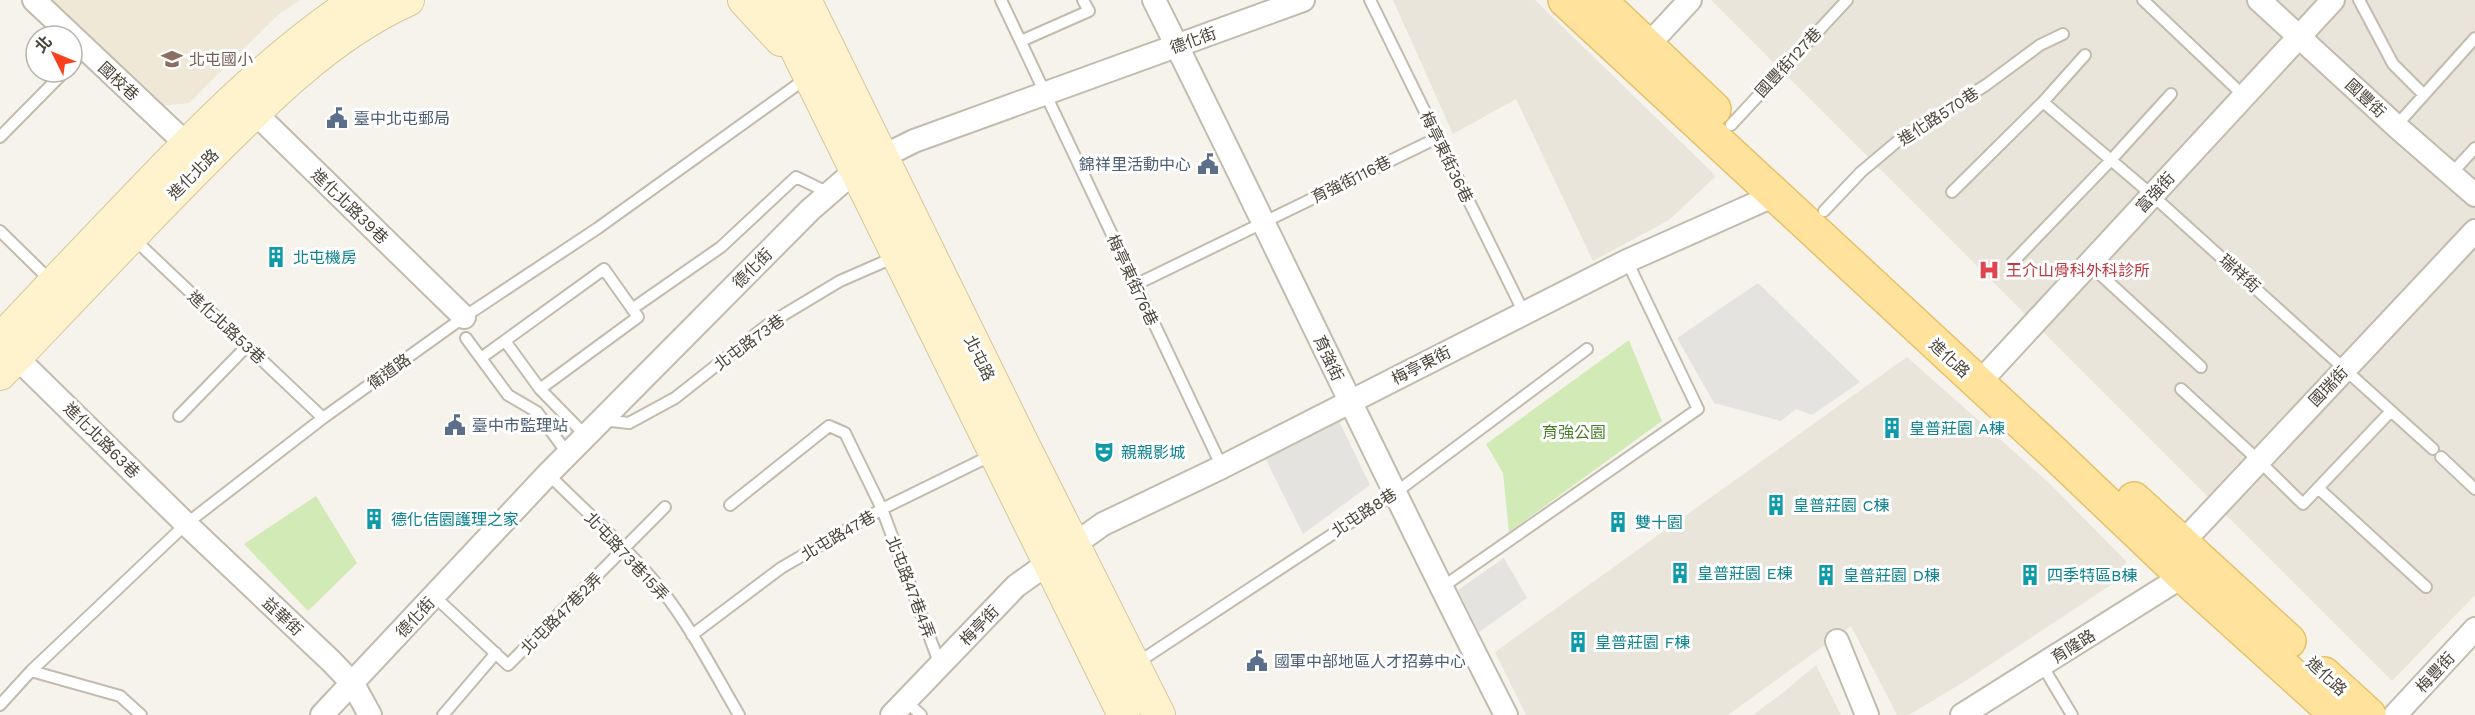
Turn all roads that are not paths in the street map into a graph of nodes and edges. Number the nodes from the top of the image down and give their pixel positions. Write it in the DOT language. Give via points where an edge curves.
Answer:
graph roads {
  1 [pos="34,0"];
  2 [pos="357,0"];
  3 [pos="408,0"];
  4 [pos="744,0"];
  5 [pos="772,0"];
  6 [pos="1001,0"];
  7 [pos="1083,0"];
  8 [pos="1155,0"];
  9 [pos="1303,0"];
  10 [pos="1370,0"];
  11 [pos="1565,0"];
  12 [pos="1599,0"];
  13 [pos="1690,0"];
  14 [pos="1846,0"];
  15 [pos="2143,0"];
  16 [pos="2259,0"];
  17 [pos="2333,0"];
  18 [pos="2359,0"];
  19 [pos="811,7"];
  20 [pos="53,24"];
  21 [pos="2063,34"];
  22 [pos="2300,36"];
  23 [pos="2475,39"];
  24 [pos="1021,41"];
  25 [pos="1177,46"];
  26 [pos="1640,54"];
  27 [pos="2085,54"];
  28 [pos="84,60"];
  29 [pos="810,75"];
  30 [pos="52,84"];
  31 [pos="1044,93"];
  32 [pos="2171,94"];
  33 [pos="2424,95"];
  34 [pos="2244,96"];
  35 [pos="2043,102"];
  36 [pos="246,104"];
  37 [pos="1731,124"];
  38 [pos="2396,126"];
  39 [pos="0,137"];
  40 [pos="1437,138"];
  41 [pos="2475,148"];
  42 [pos="196,153"];
  43 [pos="2111,160"];
  44 [pos="869,164"];
  45 [pos="2451,174"];
  46 [pos="1952,192"];
  47 [pos="829,194"];
  48 [pos="1775,195"];
  49 [pos="2152,195"];
  50 [pos="2475,195"];
  51 [pos="1824,211"];
  52 [pos="1265,221"];
  53 [pos="0,231"];
  54 [pos="2475,231"];
  55 [pos="130,236"];
  56 [pos="897,256"];
  57 [pos="1628,261"];
  58 [pos="2011,264"];
  59 [pos="2089,264"];
  60 [pos="54,283"];
  61 [pos="1135,285"];
  62 [pos="632,309"];
  63 [pos="1524,313"];
  64 [pos="465,328"];
  65 [pos="505,341"];
  66 [pos="247,346"];
  67 [pos="1587,349"];
  68 [pos="5,357"];
  69 [pos="481,358"];
  70 [pos="2201,367"];
  71 [pos="2346,368"];
  72 [pos="1985,376"];
  73 [pos="540,389"];
  74 [pos="2181,389"];
  75 [pos="1349,401"];
  76 [pos="2391,411"];
  77 [pos="179,416"];
  78 [pos="323,418"];
  79 [pos="602,420"];
  80 [pos="586,436"];
  81 [pos="568,454"];
  82 [pos="995,454"];
  83 [pos="2259,459"];
  84 [pos="1222,467"];
  85 [pos="548,474"];
  86 [pos="2318,488"];
  87 [pos="2475,489"];
  88 [pos="1395,493"];
  89 [pos="730,505"];
  90 [pos="665,507"];
  91 [pos="882,509"];
  92 [pos="186,524"];
  93 [pos="2182,543"];
  94 [pos="625,549"];
  95 [pos="1062,553"];
  96 [pos="2183,576"];
  97 [pos="1441,588"];
  98 [pos="2426,588"];
  99 [pos="434,596"];
  100 [pos="2475,629"];
  101 [pos="694,640"];
  102 [pos="1837,641"];
  103 [pos="496,653"];
  104 [pos="1134,664"];
  105 [pos="940,665"];
  106 [pos="2042,665"];
  107 [pos="31,671"];
  108 [pos="353,684"];
  109 [pos="0,705"];
  110 [pos="906,710"];
  111 [pos="1500,713"];
  112 [pos="141,715"];
  113 [pos="322,715"];
  114 [pos="370,715"];
  115 [pos="443,715"];
  116 [pos="739,715"];
  117 [pos="1124,715"];
  118 [pos="1159,715"];
  119 [pos="1868,715"];
  120 [pos="1962,715"];
  121 [pos="2072,715"];
  122 [pos="2337,715"];
  123 [pos="2369,715"];
  124 [pos="2395,715"];
  1 -- 20 [label="street, 國校巷"];
  2 -- 36 [label="main road, 進化北路" via="324,22"];
  3 -- 36 [label="main road, 進化北路" via="351,33 302,70"];
  4 -- 29 [label="main road"];
  5 -- 29 [label="main road, 北屯路"];
  6 -- 24 [label="lane, 梅亭東街76巷"];
  7 -- 24 [label="lane" via="1089,11"];
  8 -- 25 [label="street, 育強街"];
  9 -- 25 [label="street, 德化街"];
  10 -- 40 [label="lane, 梅亭東街36巷"];
  11 -- 26 [label="main road, 進化路"];
  12 -- 26 [label="main road, 進化路"];
  13 -- 26 [label="street"];
  14 -- 37 [label="lane, 國豐街127巷"];
  15 -- 34 [label="lane"];
  16 -- 22 [label="street, 國豐街"];
  17 -- 22 [label="street, 富強街"];
  18 -- 33 [label="lane" via="2393,64"];
  19 -- 44 [label="main road, 北屯路"];
  21 -- 51 [label="lane, 進化路570巷" via="2040,45 1899,140"];
  22 -- 34 [label="street, 富強街"];
  22 -- 38 [label="street, 國豐街"];
  23 -- 33 [label="lane"];
  24 -- 31 [label="lane, 梅亭東街76巷"];
  25 -- 31 [label="street, 德化街"];
  25 -- 52 [label="street, 育強街"];
  26 -- 37 [label="main road, 進化路"];
  26 -- 48 [label="main road, 進化路"];
  27 -- 35 [label="lane"];
  28 -- 42 [label="street, 國校巷"];
  29 -- 44 [label="main road, 北屯路"];
  29 -- 64 [label="lane, 衛道路"];
  30 -- 39 [label="lane"];
  31 -- 44 [label="street, 德化街" via="914,141"];
  31 -- 61 [label="lane, 梅亭東街76巷"];
  32 -- 43 [label="lane"];
  33 -- 38 [label="lane"];
  34 -- 49 [label="street, 富強街"];
  35 -- 43 [label="lane, 瑞祥街"];
  35 -- 46 [label="lane"];
  36 -- 42 [label="main road, 進化北路"];
  36 -- 64 [label="street, 進化北路39巷"];
  37 -- 51 [label="main road, 進化路"];
  38 -- 45 [label="street, 國豐街"];
  40 -- 52 [label="lane, 育強街116巷"];
  40 -- 63 [label="lane, 梅亭東街36巷"];
  41 -- 45 [label="lane"];
  42 -- 55 [label="main road, 進化北路"];
  42 -- 60 [label="main road, 進化北路"];
  43 -- 49 [label="lane, 瑞祥街"];
  43 -- 58 [label="lane"];
  44 -- 47 [label="street, 德化街"];
  44 -- 56 [label="main road, 北屯路"];
  44 -- 95 [label="main road, 北屯路"];
  45 -- 50 [label="street, 國豐街"];
  47 -- 62 [label="lane" via="796,177 721,247"];
  47 -- 79 [label="street, 德化街"];
  48 -- 57 [label="street, 梅亭東街"];
  48 -- 72 [label="main road, 進化路"];
  49 -- 59 [label="street, 富強街"];
  49 -- 71 [label="lane, 瑞祥街"];
  51 -- 72 [label="main road, 進化路"];
  52 -- 61 [label="lane, 育強街116巷"];
  52 -- 75 [label="street, 育強街"];
  53 -- 60 [label="lane"];
  54 -- 71 [label="street, 國瑞街"];
  55 -- 66 [label="lane, 進化北路53巷"];
  55 -- 68 [label="main road, 進化北路"];
  56 -- 79 [label="lane, 北屯路73巷" via="840,281 770,323 675,398 629,423"];
  56 -- 82 [label="main road, 北屯路"];
  57 -- 63 [label="street, 梅亭東街"];
  57 -- 97 [label="lane" via="1698,409"];
  59 -- 70 [label="lane"];
  59 -- 72 [label="street, 富強街"];
  60 -- 68 [label="main road, 進化北路"];
  61 -- 84 [label="lane, 梅亭東街76巷"];
  62 -- 65 [label="lane" via="604,270"];
  62 -- 73 [label="lane" via="638,317"];
  63 -- 75 [label="street, 梅亭東街"];
  64 -- 69 [label="lane"];
  64 -- 78 [label="lane, 衛道路"];
  65 -- 69 [label="lane"];
  65 -- 73 [label="lane"];
  66 -- 77 [label="lane"];
  66 -- 78 [label="lane, 進化北路53巷"];
  67 -- 88 [label="lane, 北屯路8巷"];
  68 -- 92 [label="street, 進化北路63巷"];
  69 -- 81 [label="lane" via="508,395 537,412"];
  71 -- 76 [label="lane, 瑞祥街"];
  71 -- 83 [label="street, 國瑞街"];
  72 -- 93 [label="main road, 進化路"];
  72 -- 96 [label="main road, 進化路"];
  73 -- 80 [label="lane"];
  74 -- 83 [label="lane"];
  75 -- 84 [label="street, 梅亭東街"];
  75 -- 88 [label="street, 育強街"];
  76 -- 86 [label="lane"];
  76 -- 87 [label="lane, 瑞祥街"];
  78 -- 92 [label="lane, 衛道路"];
  79 -- 80 [label="street, 德化街"];
  80 -- 81 [label="street, 德化街"];
  81 -- 85 [label="street, 德化街"];
  82 -- 91 [label="lane, 北屯路47巷"];
  82 -- 95 [label="main road, 北屯路"];
  83 -- 86 [label="lane" via="2303,504"];
  83 -- 93 [label="street, 國瑞街"];
  84 -- 95 [label="street, 梅亭東街" via="1103,524"];
  85 -- 94 [label="lane, 北屯路73巷15弄"];
  85 -- 99 [label="street, 德化街"];
  86 -- 98 [label="lane"];
  88 -- 97 [label="street, 育強街"];
  88 -- 104 [label="lane, 北屯路8巷"];
  89 -- 91 [label="lane, 北屯路47巷4弄" via="829,426 845,434"];
  90 -- 94 [label="lane"];
  91 -- 101 [label="lane, 北屯路47巷" via="781,567"];
  91 -- 105 [label="lane, 北屯路47巷4弄"];
  92 -- 107 [label="lane, 衛道路"];
  92 -- 108 [label="street, 益華街"];
  93 -- 123 [label="main road, 進化路"];
  94 -- 101 [label="lane, 北屯路73巷15弄" via="664,593"];
  94 -- 103 [label="lane, 北屯路47巷2弄" via="508,665"];
  95 -- 104 [label="main road, 北屯路"];
  95 -- 105 [label="street, 梅亭街" via="1016,586"];
  95 -- 117 [label="main road, 北屯路"];
  96 -- 106 [label="street, 育隆路"];
  96 -- 122 [label="main road, 進化路"];
  97 -- 111 [label="street, 育強街"];
  99 -- 103 [label="lane, 北屯路47巷2弄"];
  99 -- 108 [label="street, 德化街"];
  100 -- 124 [label="street, 梅豐街"];
  101 -- 116 [label="lane, 北屯路73巷15弄"];
  102 -- 119 [label="street"];
  103 -- 115 [label="lane, 北屯路47巷2弄"];
  104 -- 118 [label="main road, 北屯路"];
  105 -- 110 [label="street, 梅亭街"];
  106 -- 120 [label="street, 育隆路"];
  106 -- 121 [label="lane"];
  107 -- 109 [label="lane, 衛道路"];
  107 -- 112 [label="lane" via="120,696"];
  108 -- 113 [label="street, 德化街"];
  108 -- 114 [label="street, 益華街"];
}
